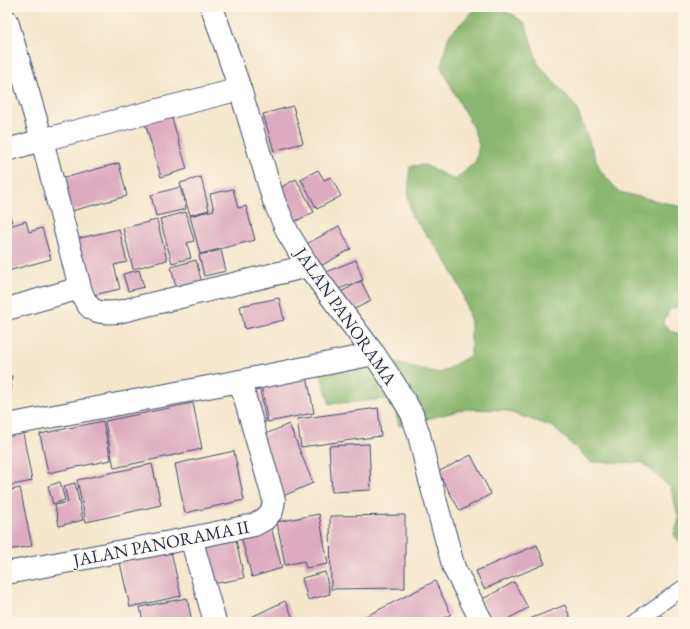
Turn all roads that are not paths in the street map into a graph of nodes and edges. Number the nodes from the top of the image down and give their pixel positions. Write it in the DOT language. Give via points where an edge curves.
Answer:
graph roads {
  1 [pos="212,7"];
  2 [pos="7,21"];
  3 [pos="240,89"];
  4 [pos="42,140"];
  5 [pos="7,150"];
  6 [pos="308,266"];
  7 [pos="80,288"];
  8 [pos="7,309"];
  9 [pos="374,354"];
  10 [pos="240,381"];
  11 [pos="7,425"];
  12 [pos="191,538"];
  13 [pos="7,573"];
  14 [pos="683,588"];
  15 [pos="215,622"];
  16 [pos="482,622"];
  17 [pos="634,622"];
  1 -- 3 [label="street, JALAN PANORAMA"];
  2 -- 4 [label="street"];
  3 -- 4 [label="street"];
  3 -- 6 [label="street, JALAN PANORAMA" via="274,201 288,233"];
  4 -- 5 [label="street"];
  4 -- 7 [label="street"];
  6 -- 7 [label="street" via="105,314 93,311 88,306"];
  6 -- 9 [label="street, JALAN PANORAMA"];
  7 -- 8 [label="street"];
  9 -- 10 [label="street"];
  9 -- 16 [label="street, JALAN PANORAMA" via="412,414 454,568"];
  10 -- 11 [label="street"];
  10 -- 12 [label="street, JALAN PANORAMA II" via="274,500 272,511 265,519 254,525"];
  12 -- 13 [label="street, JALAN PANORAMA II"];
  12 -- 15 [label="street"];
  14 -- 17 [label="lane"];
}
